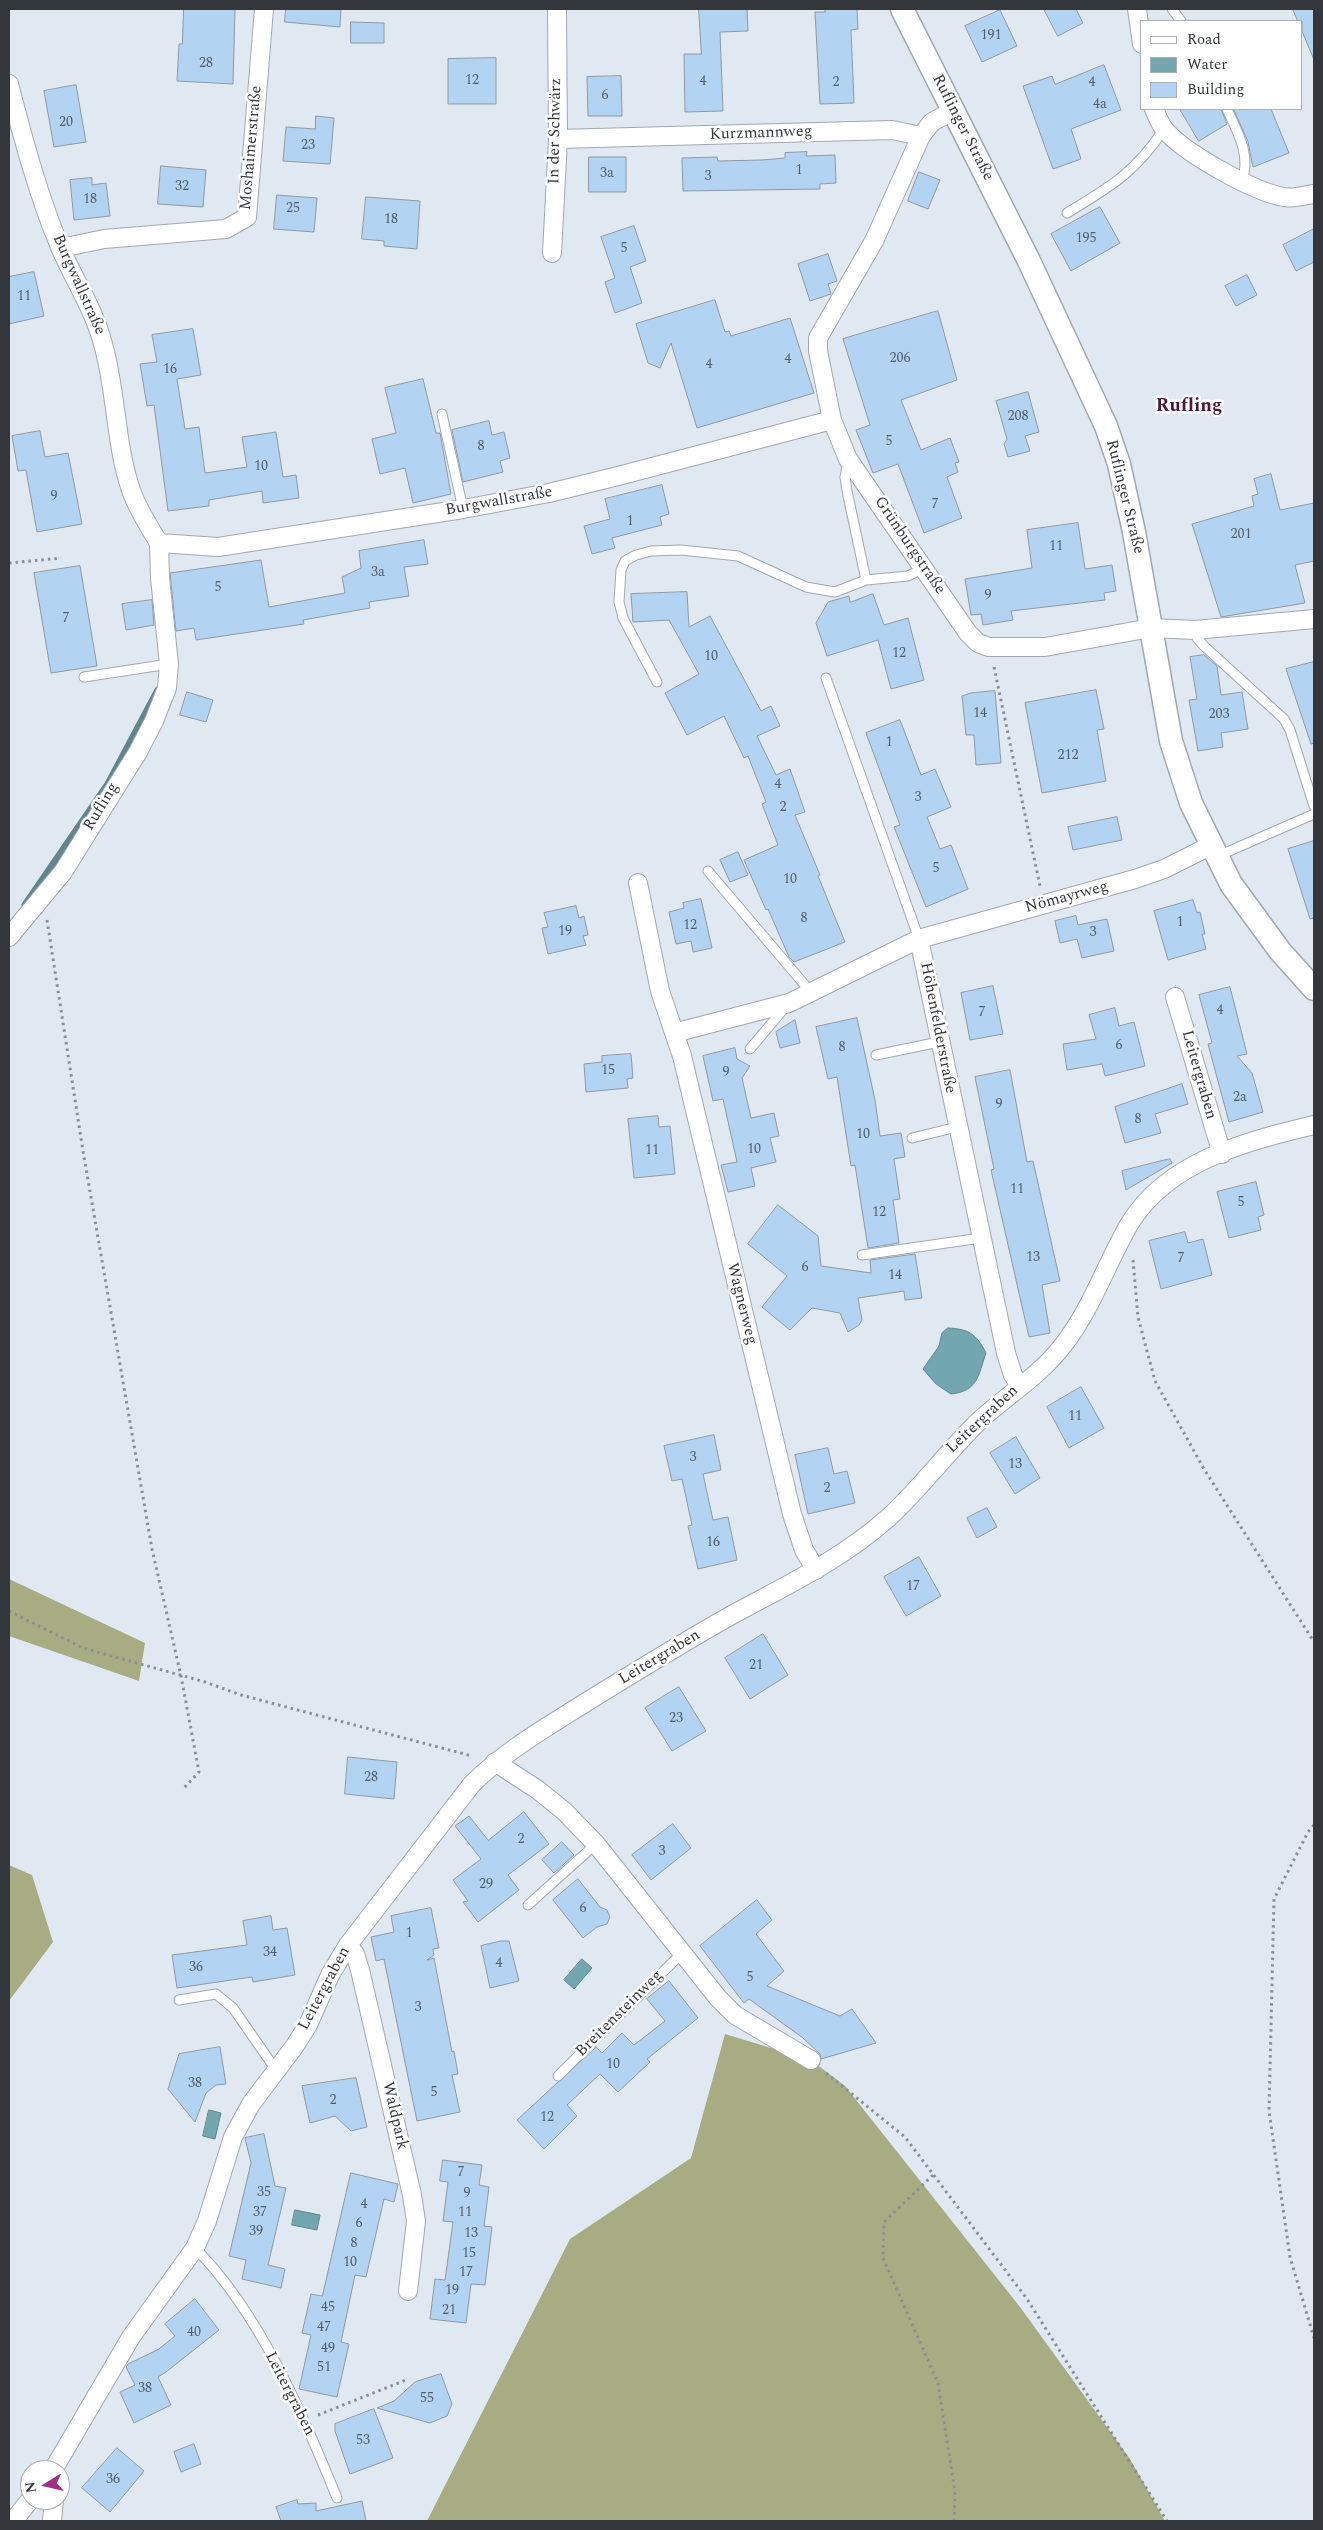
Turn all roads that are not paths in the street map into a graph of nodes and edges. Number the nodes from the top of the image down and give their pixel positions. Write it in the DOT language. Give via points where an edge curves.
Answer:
graph roads {
  1 [pos="264,9"];
  2 [pos="557,9"];
  3 [pos="1137,9"];
  4 [pos="1172,9"];
  5 [pos="904,10"];
  6 [pos="1179,20"];
  7 [pos="1140,30"];
  8 [pos="9,84"];
  9 [pos="1154,110"];
  10 [pos="1227,110"];
  11 [pos="953,111"];
  12 [pos="1164,129"];
  13 [pos="921,136"];
  14 [pos="558,139"];
  15 [pos="1242,181"];
  16 [pos="1314,194"];
  17 [pos="1067,213"];
  18 [pos="61,248"];
  19 [pos="552,253"];
  20 [pos="442,414"];
  21 [pos="832,420"];
  22 [pos="848,459"];
  23 [pos="463,509"];
  24 [pos="159,543"];
  25 [pos="924,568"];
  26 [pos="866,580"];
  27 [pos="1314,619"];
  28 [pos="1151,628"];
  29 [pos="1195,630"];
  30 [pos="169,664"];
  31 [pos="84,676"];
  32 [pos="826,678"];
  33 [pos="657,682"];
  34 [pos="1314,806"];
  35 [pos="1314,814"];
  36 [pos="1213,851"];
  37 [pos="708,871"];
  38 [pos="638,883"];
  39 [pos="9,938"];
  40 [pos="919,939"];
  41 [pos="1314,989"];
  42 [pos="809,993"];
  43 [pos="1175,997"];
  44 [pos="788,1003"];
  45 [pos="674,1034"];
  46 [pos="939,1042"];
  47 [pos="750,1049"];
  48 [pos="876,1055"];
  49 [pos="1314,1125"];
  50 [pos="957,1127"];
  51 [pos="912,1138"];
  52 [pos="1222,1154"];
  53 [pos="981,1238"];
  54 [pos="862,1255"];
  55 [pos="1020,1386"];
  56 [pos="816,1570"];
  57 [pos="495,1762"];
  58 [pos="596,1844"];
  59 [pos="528,1905"];
  60 [pos="348,1945"];
  61 [pos="682,1952"];
  62 [pos="179,2000"];
  63 [pos="810,2060"];
  64 [pos="276,2070"];
  65 [pos="558,2076"];
  66 [pos="195,2248"];
  67 [pos="408,2291"];
  68 [pos="59,2460"];
  69 [pos="338,2498"];
  70 [pos="22,2510"];
  71 [pos="13,2521"];
  1 -- 18 [label="street, Moshaimerstraße" via="246,217 226,229 104,239"];
  2 -- 14 [label="street, In der Schwärz"];
  3 -- 7 [label="street"];
  4 -- 6 [label="lane"];
  5 -- 11 [label="street, Ruflinger Straße"];
  8 -- 18 [label="street, Burgwallstraße" via="46,209"];
  9 -- 12 [label="street"];
  10 -- 15 [label="lane" via="1246,156"];
  11 -- 13 [label="street" via="932,122"];
  11 -- 28 [label="street, Ruflinger Straße" via="1029,261 1106,426 1125,486"];
  12 -- 15 [label="street" via="1196,156"];
  12 -- 17 [label="lane" via="1138,164 1118,182"];
  13 -- 14 [label="street, Kurzmannweg" via="892,130"];
  13 -- 21 [label="street, Grünburgstraße" via="874,241 818,338"];
  14 -- 19 [label="street, In der Schwärz"];
  15 -- 16 [label="street" via="1285,197"];
  18 -- 24 [label="street, Burgwallstraße" via="84,292 104,344 130,485 141,514"];
  20 -- 23 [label="lane"];
  21 -- 22 [label="street, Grünburgstraße"];
  21 -- 23 [label="street, Burgwallstraße" via="549,493"];
  22 -- 25 [label="street, Grünburgstraße"];
  22 -- 26 [label="lane" via="847,491"];
  23 -- 24 [label="street, Burgwallstraße" via="218,547"];
  24 -- 30 [label="street"];
  25 -- 26 [label="lane" via="908,576"];
  25 -- 28 [label="street, Grünburgstraße" via="968,633 989,647 1055,646"];
  26 -- 33 [label="lane" via="835,592 820,591 738,556 682,550 636,555 625,561 621,570 619,602 623,618"];
  27 -- 29 [label="street"];
  28 -- 29 [label="street"];
  28 -- 36 [label="street, Ruflinger Straße" via="1175,754 1191,803"];
  29 -- 34 [label="lane" via="1204,646 1284,719"];
  30 -- 31 [label="lane"];
  30 -- 39 [label="street, Rufling" via="167,688 142,744 63,872"];
  32 -- 40 [label="lane, Höhenfelderstraße"];
  35 -- 36 [label="lane"];
  36 -- 40 [label="street, Nömayrweg" via="1135,879"];
  36 -- 41 [label="street, Ruflinger Straße" via="1253,916"];
  37 -- 42 [label="lane"];
  38 -- 45 [label="street, Wagnerweg" via="660,990"];
  40 -- 42 [label="street"];
  40 -- 46 [label="street, Höhenfelderstraße"];
  42 -- 44 [label="street"];
  43 -- 52 [label="street, Leitergraben"];
  44 -- 45 [label="street"];
  44 -- 47 [label="lane"];
  45 -- 56 [label="street, Wagnerweg" via="792,1514 804,1550"];
  46 -- 48 [label="lane"];
  46 -- 50 [label="street, Höhenfelderstraße"];
  49 -- 52 [label="street, Leitergraben"];
  50 -- 51 [label="lane"];
  50 -- 53 [label="street, Höhenfelderstraße"];
  52 -- 55 [label="street, Leitergraben" via="1169,1179 1149,1196 1066,1342 1049,1362"];
  53 -- 54 [label="lane"];
  53 -- 55 [label="street, Höhenfelderstraße" via="1006,1353"];
  55 -- 56 [label="street, Leitergraben" via="980,1420 890,1516"];
  56 -- 57 [label="street, Leitergraben" via="619,1682"];
  57 -- 58 [label="street" via="564,1811"];
  57 -- 60 [label="street, Leitergraben" via="440,1823"];
  58 -- 59 [label="lane"];
  58 -- 61 [label="street"];
  60 -- 64 [label="street, Leitergraben" via="330,1975 308,2025"];
  60 -- 67 [label="street, Waldpark" via="360,1970 412,2194 416,2221"];
  61 -- 63 [label="street" via="718,1998 735,2014"];
  61 -- 65 [label="lane, Breitensteinweg"];
  62 -- 64 [label="lane" via="216,1994 233,2008"];
  64 -- 66 [label="street, Leitergraben" via="250,2104 234,2137"];
  66 -- 68 [label="street, Leitergraben" via="131,2336"];
  66 -- 69 [label="lane, Leitergraben" via="238,2297 261,2337 304,2421"];
  70 -- 71 [label="street"];
}
